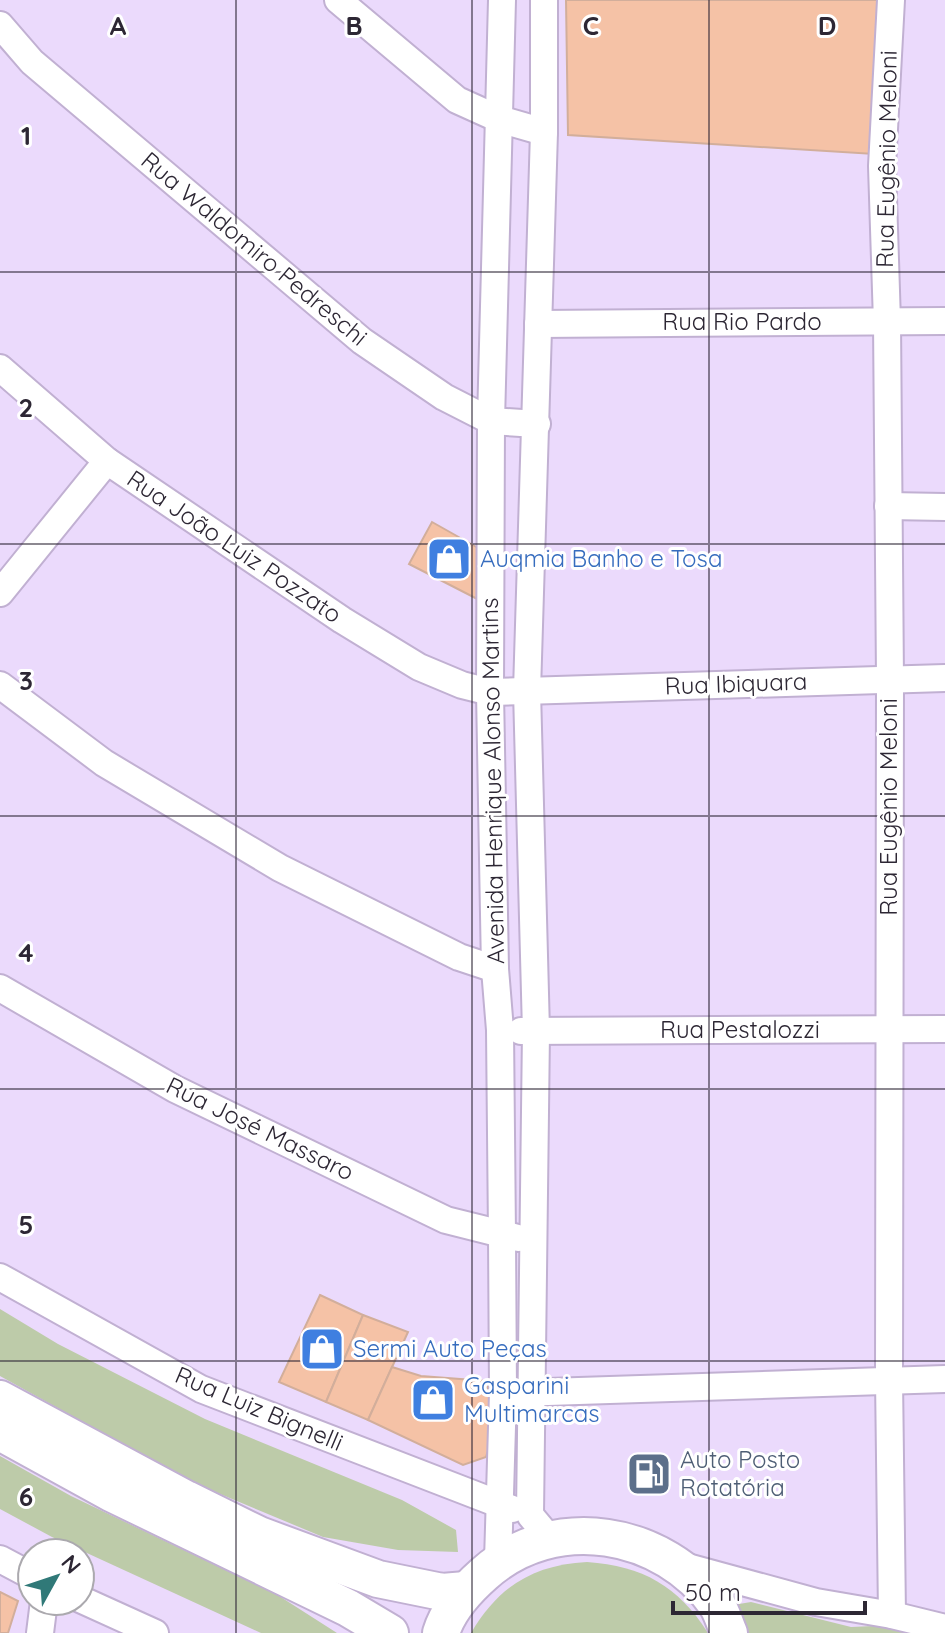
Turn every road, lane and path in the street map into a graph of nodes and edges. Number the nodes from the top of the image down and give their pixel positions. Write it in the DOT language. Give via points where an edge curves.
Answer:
graph roads {
  1 [pos="338,0"];
  2 [pos="502,0"];
  3 [pos="544,0"];
  4 [pos="891,0"];
  5 [pos="0,25"];
  6 [pos="499,119"];
  7 [pos="544,132"];
  8 [pos="945,321"];
  9 [pos="887,322"];
  10 [pos="538,324"];
  11 [pos="0,368"];
  12 [pos="491,421"];
  13 [pos="537,424"];
  14 [pos="107,461"];
  15 [pos="888,506"];
  16 [pos="945,507"];
  17 [pos="0,593"];
  18 [pos="945,678"];
  19 [pos="890,679"];
  20 [pos="0,685"];
  21 [pos="527,691"];
  22 [pos="490,692"];
  23 [pos="495,969"];
  24 [pos="0,988"];
  25 [pos="945,1029"];
  26 [pos="500,1030"];
  27 [pos="888,1030"];
  28 [pos="536,1031"];
  29 [pos="502,1236"];
  30 [pos="533,1241"];
  31 [pos="0,1277"];
  32 [pos="889,1379"];
  33 [pos="945,1379"];
  34 [pos="531,1392"];
  35 [pos="503,1393"];
  36 [pos="0,1399"];
  37 [pos="0,1432"];
  38 [pos="499,1504"];
  39 [pos="540,1527"];
  40 [pos="498,1561"];
  41 [pos="678,1564"];
  42 [pos="466,1590"];
  43 [pos="96,1606"];
  44 [pos="892,1615"];
  45 [pos="945,1628"];
  46 [pos="155,1633"];
  47 [pos="390,1633"];
  48 [pos="441,1633"];
  49 [pos="729,1633"];
  1 -- 6 [label="street" via="457,100"];
  2 -- 6 [label="street, Avenida Henrique Alonso Martins"];
  3 -- 7 [label="street, Avenida Henrique Alonso Martins"];
  4 -- 9 [label="street, Rua Eugênio Meloni" via="882,166"];
  5 -- 12 [label="street, Rua Waldomiro Pedreschi" via="32,62 362,341 444,397"];
  6 -- 7 [label="street"];
  6 -- 12 [label="street, Avenida Henrique Alonso Martins"];
  7 -- 10 [label="street, Avenida Henrique Alonso Martins"];
  8 -- 9 [label="street, Rua Rio Pardo"];
  9 -- 10 [label="street, Rua Rio Pardo"];
  9 -- 15 [label="street, Rua Eugênio Meloni"];
  10 -- 13 [label="street, Avenida Henrique Alonso Martins"];
  11 -- 14 [label="street, Rua João Luiz Pozzato"];
  12 -- 13 [label="street, Rua Waldomiro Pedreschi"];
  12 -- 22 [label="street, Avenida Henrique Alonso Martins"];
  13 -- 21 [label="street, Avenida Henrique Alonso Martins"];
  14 -- 17 [label="street"];
  14 -- 22 [label="street, Rua João Luiz Pozzato" via="419,667"];
  15 -- 16 [label="street"];
  15 -- 19 [label="street, Rua Eugênio Meloni"];
  18 -- 19 [label="street, Rua Ibiquara"];
  19 -- 21 [label="street, Rua Ibiquara"];
  19 -- 27 [label="street, Rua Eugênio Meloni"];
  20 -- 23 [label="street" via="104,763 280,868 459,957"];
  21 -- 22 [label="street, Rua João Luiz Pozzato"];
  21 -- 28 [label="street, Avenida Henrique Alonso Martins"];
  22 -- 23 [label="street, Avenida Henrique Alonso Martins"];
  23 -- 26 [label="street, Avenida Henrique Alonso Martins"];
  24 -- 29 [label="street, Rua José Massaro" via="175,1089 446,1220"];
  25 -- 27 [label="street, Rua Pestalozzi"];
  26 -- 28 [label="street, Rua Pestalozzi"];
  26 -- 29 [label="street, Avenida Henrique Alonso Martins"];
  27 -- 28 [label="street, Rua Pestalozzi"];
  27 -- 32 [label="street, Rua Eugênio Meloni"];
  28 -- 30 [label="street, Avenida Henrique Alonso Martins"];
  29 -- 30 [label="street, Rua José Massaro"];
  29 -- 35 [label="street, Avenida Henrique Alonso Martins"];
  30 -- 34 [label="street, Avenida Henrique Alonso Martins"];
  31 -- 38 [label="street, Rua Luiz Bignelli" via="201,1389"];
  32 -- 33 [label="street"];
  32 -- 34 [label="street"];
  32 -- 44 [label="street, Rua Eugênio Meloni"];
  34 -- 35 [label="street"];
  34 -- 39 [label="street, Avenida Henrique Alonso Martins"];
  35 -- 38 [label="street, Avenida Henrique Alonso Martins"];
  36 -- 42 [label="main road" via="259,1535 378,1579 442,1592"];
  37 -- 47 [label="main road"];
  38 -- 39 [label="street, Rua Luiz Bignelli"];
  38 -- 40 [label="street, Avenida Henrique Alonso Martins"];
  39 -- 40 [label="main road" via="523,1547"];
  39 -- 41 [label="main road" via="625,1540"];
  40 -- 42 [label="main road"];
  41 -- 44 [label="street" via="816,1602"];
  41 -- 49 [label="main road" via="717,1606"];
  42 -- 48 [label="main road"];
  43 -- 46 [label="street"];
  44 -- 45 [label="street"];
}
